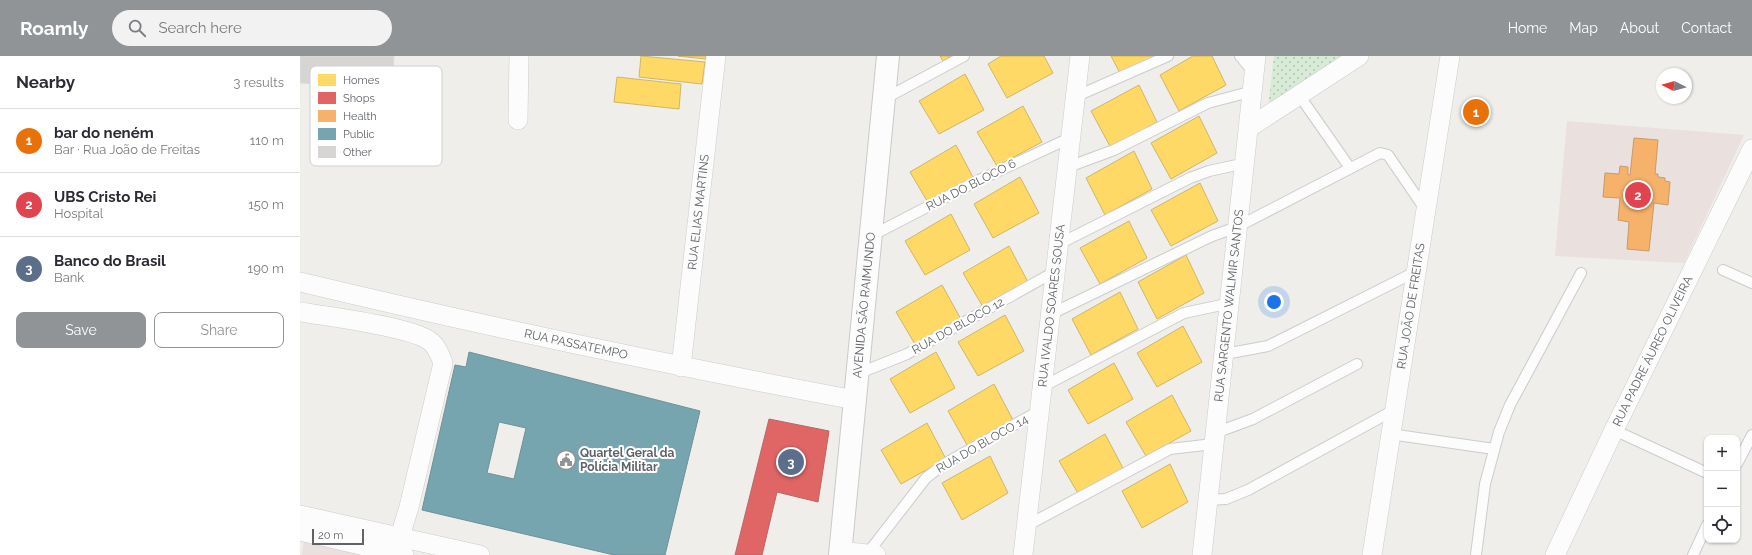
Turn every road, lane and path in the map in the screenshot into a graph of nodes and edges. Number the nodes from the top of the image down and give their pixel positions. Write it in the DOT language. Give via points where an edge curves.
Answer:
graph roads {
  1 [pos="519,56"];
  2 [pos="716,56"];
  3 [pos="888,56"];
  4 [pos="964,56"];
  5 [pos="1080,56"];
  6 [pos="1168,56"];
  7 [pos="1240,56"];
  8 [pos="1359,56"];
  9 [pos="1450,56"];
  10 [pos="1255,73"];
  11 [pos="1299,95"];
  12 [pos="1077,96"];
  13 [pos="884,99"];
  14 [pos="518,120"];
  15 [pos="1250,127"];
  16 [pos="1072,137"];
  17 [pos="1752,149"];
  18 [pos="1246,163"];
  19 [pos="1068,167"];
  20 [pos="1350,168"];
  21 [pos="1425,209"];
  22 [pos="1237,228"];
  23 [pos="871,236"];
  24 [pos="1059,244"];
  25 [pos="1723,270"];
  26 [pos="1056,271"];
  27 [pos="1415,272"];
  28 [pos="1581,273"];
  29 [pos="300,282"];
  30 [pos="1752,283"];
  31 [pos="383,302"];
  32 [pos="1230,303"];
  33 [pos="300,312"];
  34 [pos="1051,314"];
  35 [pos="382,326"];
  36 [pos="1225,354"];
  37 [pos="1357,364"];
  38 [pos="681,367"];
  39 [pos="857,374"];
  40 [pos="1042,387"];
  41 [pos="855,400"];
  42 [pos="1394,410"];
  43 [pos="1039,411"];
  44 [pos="1614,430"];
  45 [pos="1390,434"];
  46 [pos="1752,435"];
  47 [pos="1214,438"];
  48 [pos="1494,450"];
  49 [pos="1740,458"];
  50 [pos="1704,472"];
  51 [pos="1207,500"];
  52 [pos="300,515"];
  53 [pos="1026,526"];
  54 [pos="300,531"];
  55 [pos="1704,531"];
  56 [pos="399,548"];
  57 [pos="840,553"];
  58 [pos="872,554"];
  59 [pos="480,555"];
  60 [pos="1023,555"];
  61 [pos="1202,555"];
  62 [pos="1372,555"];
  63 [pos="1476,555"];
  64 [pos="1555,555"];
  65 [pos="1693,555"];
  1 -- 14 [label="street"];
  2 -- 38 [label="street, RUA ELIAS MARTINS"];
  3 -- 13 [label="street, AVENIDA SÃO RAIMUNDO"];
  4 -- 13 [label="lane"];
  5 -- 12 [label="street, RUA IVALDO SOARES SOUSA"];
  6 -- 12 [label="lane"];
  7 -- 10 [label="lane"];
  8 -- 11 [label="street"];
  9 -- 21 [label="street, RUA JOÃO DE FREITAS"];
  10 -- 15 [label="street, RUA SARGENTO WALMIR SANTOS"];
  10 -- 19 [label="lane" via="1208,103 1114,150"];
  11 -- 15 [label="street"];
  11 -- 20 [label="lane"];
  12 -- 16 [label="street, RUA IVALDO SOARES SOUSA"];
  13 -- 23 [label="street, AVENIDA SÃO RAIMUNDO"];
  15 -- 18 [label="street, RUA SARGENTO WALMIR SANTOS"];
  16 -- 19 [label="street, RUA IVALDO SOARES SOUSA"];
  16 -- 23 [label="lane, RUA DO BLOCO 6" via="977,181"];
  17 -- 44 [label="street, RUA PADRE ÁUREO OLIVEIRA"];
  18 -- 22 [label="street, RUA SARGENTO WALMIR SANTOS"];
  18 -- 24 [label="lane" via="1190,178"];
  19 -- 24 [label="street, RUA IVALDO SOARES SOUSA"];
  20 -- 21 [label="lane" via="1377,154 1388,155"];
  20 -- 22 [label="lane"];
  21 -- 27 [label="street, RUA JOÃO DE FREITAS"];
  22 -- 32 [label="street, RUA SARGENTO WALMIR SANTOS"];
  22 -- 34 [label="lane" via="1212,236"];
  23 -- 39 [label="street, AVENIDA SÃO RAIMUNDO"];
  24 -- 26 [label="street, RUA IVALDO SOARES SOUSA"];
  25 -- 30 [label="lane"];
  26 -- 34 [label="street, RUA IVALDO SOARES SOUSA"];
  26 -- 39 [label="lane, RUA DO BLOCO 12" via="907,354"];
  27 -- 36 [label="lane" via="1268,346"];
  27 -- 42 [label="street, RUA JOÃO DE FREITAS"];
  28 -- 48 [label="lane" via="1510,405"];
  29 -- 31 [label="street, RUA PASSATEMPO"];
  31 -- 35 [label="street"];
  31 -- 38 [label="street, RUA PASSATEMPO"];
  32 -- 36 [label="street, RUA SARGENTO WALMIR SANTOS"];
  32 -- 40 [label="lane" via="1184,313"];
  33 -- 35 [label="street"];
  34 -- 40 [label="street, RUA IVALDO SOARES SOUSA"];
  35 -- 56 [label="street" via="430,341 439,352 443,363"];
  36 -- 47 [label="street, RUA SARGENTO WALMIR SANTOS"];
  37 -- 47 [label="lane"];
  38 -- 41 [label="street, RUA PASSATEMPO"];
  39 -- 41 [label="street, AVENIDA SÃO RAIMUNDO"];
  40 -- 43 [label="street, RUA IVALDO SOARES SOUSA"];
  41 -- 57 [label="street, AVENIDA SÃO RAIMUNDO"];
  42 -- 45 [label="street, RUA JOÃO DE FREITAS"];
  42 -- 51 [label="lane" via="1248,490 1226,499"];
  43 -- 53 [label="street, RUA IVALDO SOARES SOUSA"];
  43 -- 58 [label="lane, RUA DO BLOCO 14" via="944,464 926,478"];
  44 -- 50 [label="lane"];
  44 -- 64 [label="street, RUA PADRE ÁUREO OLIVEIRA"];
  45 -- 48 [label="lane"];
  45 -- 62 [label="street, RUA JOÃO DE FREITAS"];
  46 -- 49 [label="lane"];
  47 -- 51 [label="street, RUA SARGENTO WALMIR SANTOS"];
  47 -- 53 [label="lane" via="1170,449"];
  48 -- 63 [label="lane" via="1485,484"];
  51 -- 61 [label="street, RUA SARGENTO WALMIR SANTOS"];
  52 -- 56 [label="street"];
  53 -- 60 [label="street, RUA IVALDO SOARES SOUSA"];
  54 -- 56 [label="street"];
  55 -- 65 [label="lane"];
  56 -- 59 [label="street"];
  57 -- 58 [label="street"];
}
